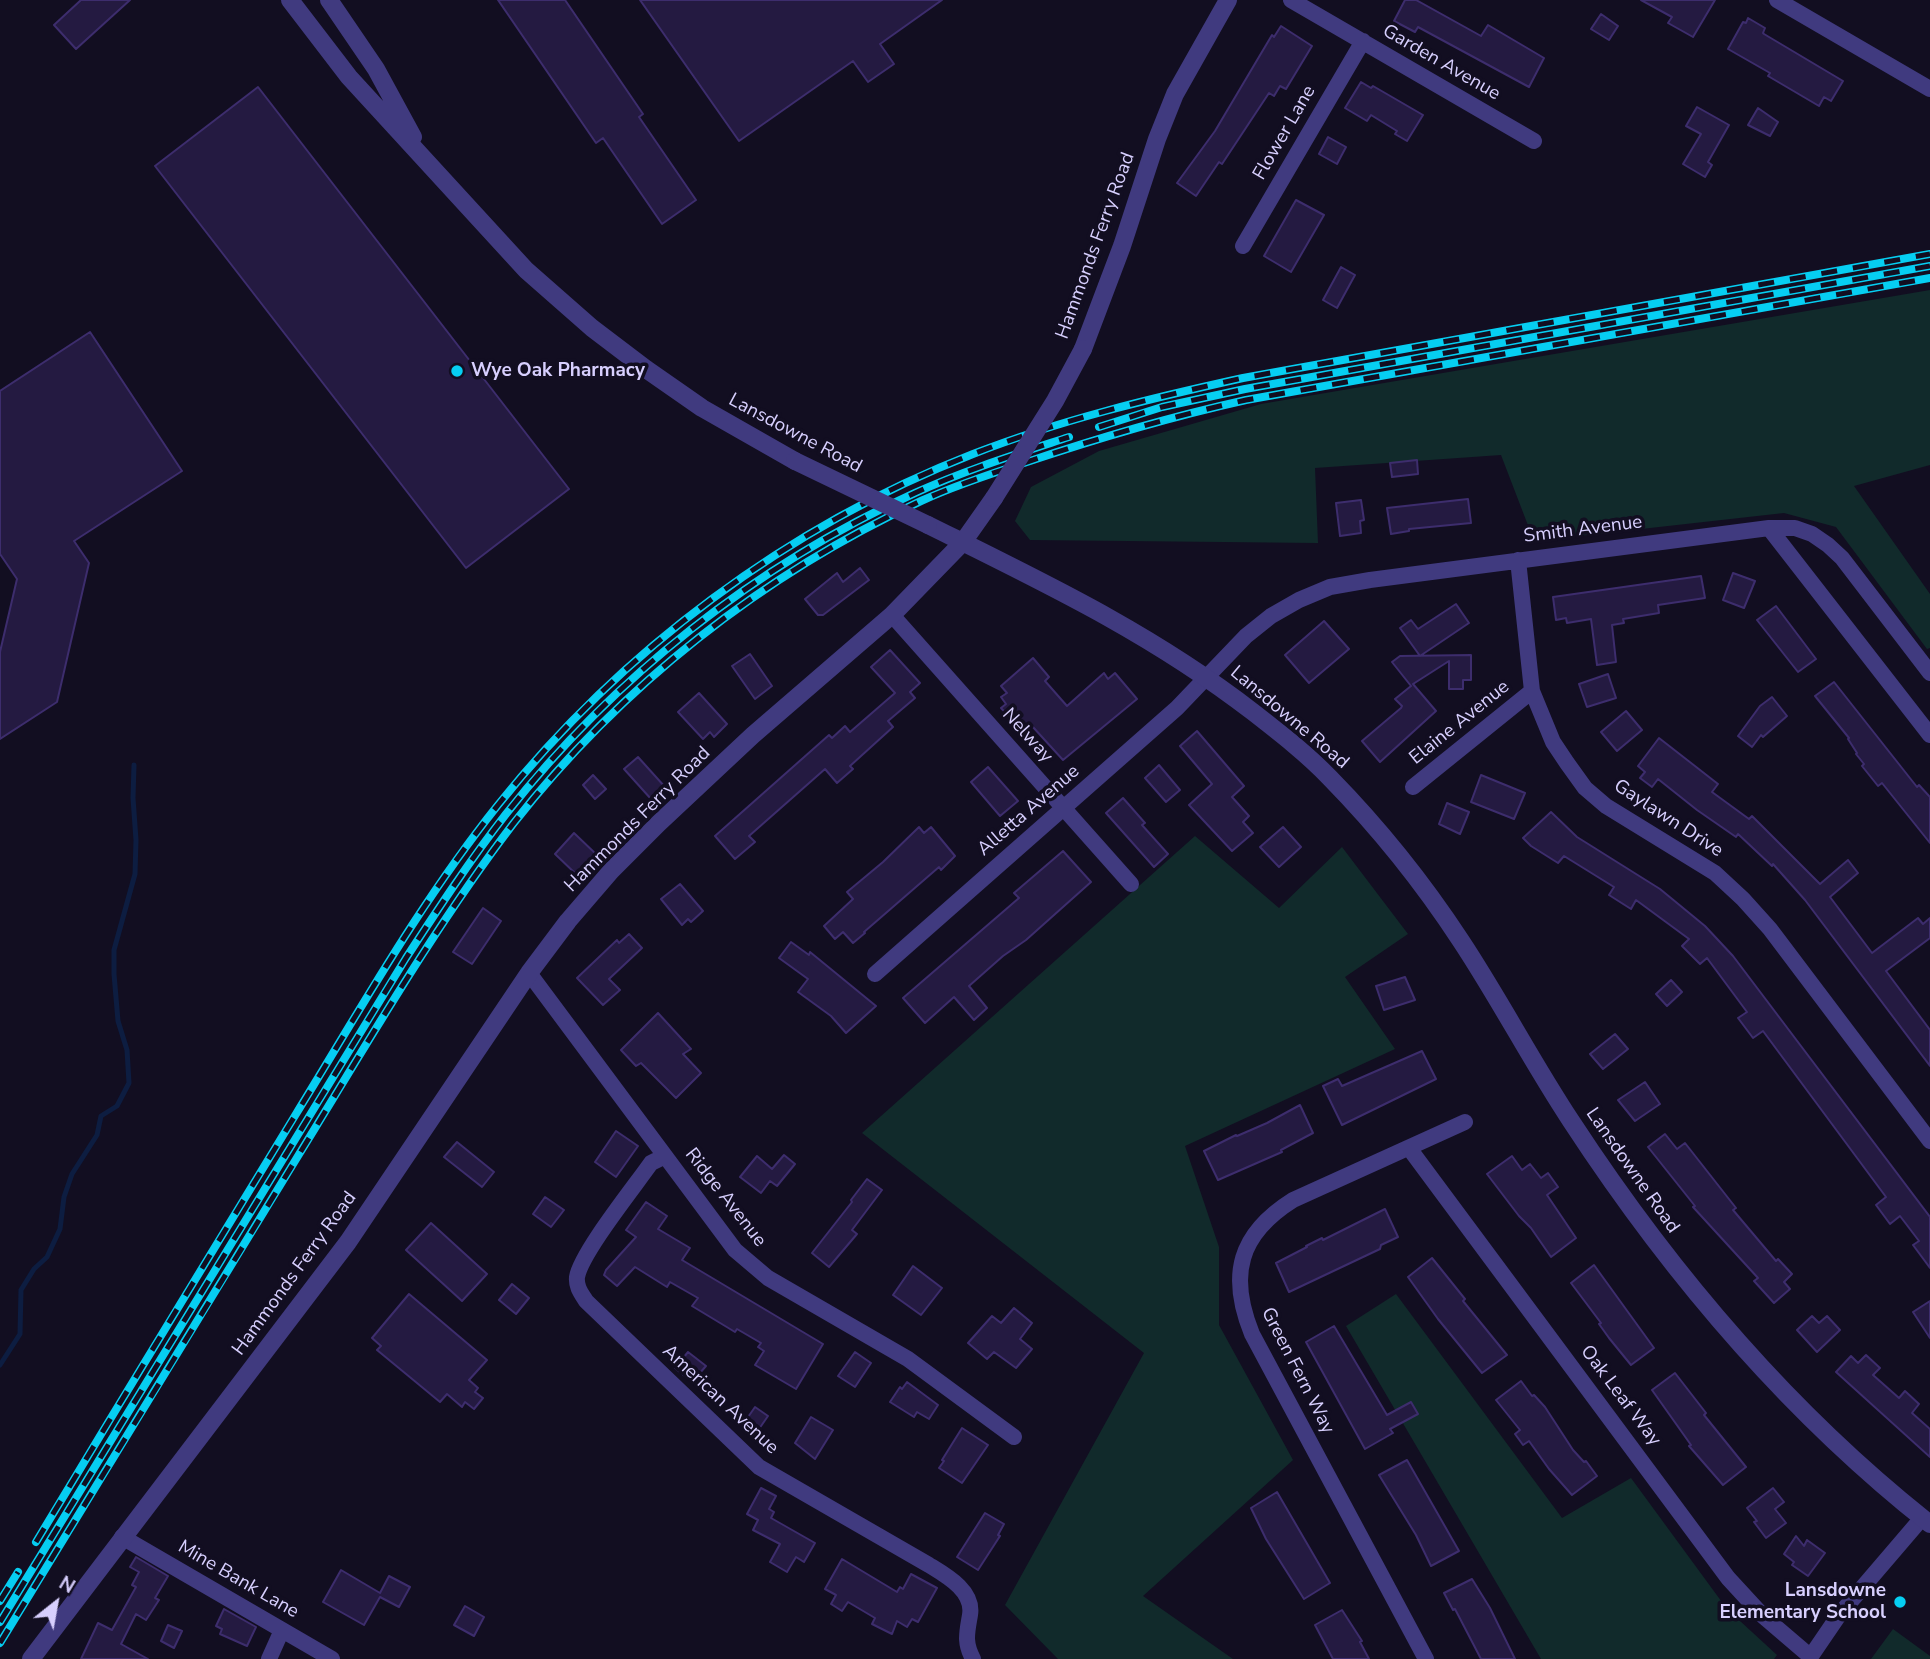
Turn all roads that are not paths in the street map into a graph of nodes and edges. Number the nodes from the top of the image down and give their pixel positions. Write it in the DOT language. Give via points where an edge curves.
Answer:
graph roads {
  1 [pos="290,0"];
  2 [pos="329,0"];
  3 [pos="1228,0"];
  4 [pos="1291,0"];
  5 [pos="1777,0"];
  6 [pos="1363,41"];
  7 [pos="1930,89"];
  8 [pos="1534,141"];
  9 [pos="427,161"];
  10 [pos="1243,246"];
  11 [pos="1769,528"];
  12 [pos="963,542"];
  13 [pos="1518,560"];
  14 [pos="892,615"];
  15 [pos="1930,674"];
  16 [pos="1207,676"];
  17 [pos="1532,691"];
  18 [pos="1930,735"];
  19 [pos="1413,788"];
  20 [pos="1064,809"];
  21 [pos="1131,884"];
  22 [pos="529,973"];
  23 [pos="875,974"];
  24 [pos="1465,1122"];
  25 [pos="1930,1141"];
  26 [pos="1409,1148"];
  27 [pos="665,1156"];
  28 [pos="1014,1437"];
  29 [pos="1926,1521"];
  30 [pos="122,1537"];
  31 [pos="282,1630"];
  32 [pos="1810,1658"];
  33 [pos="31,1659"];
  34 [pos="269,1659"];
  35 [pos="332,1659"];
  36 [pos="974,1659"];
  37 [pos="1426,1659"];
  1 -- 9 [label="street, Lansdowne Road" via="349,78"];
  2 -- 9 [label="street, Lansdowne Road" via="376,68"];
  3 -- 12 [label="street, Hammonds Ferry Road, bridge" via="1175,93 1083,349 1055,401"];
  4 -- 6 [label="street, Garden Avenue"];
  5 -- 7 [label="street"];
  6 -- 8 [label="street, Garden Avenue"];
  6 -- 10 [label="street, Flower Lane"];
  9 -- 12 [label="street, Lansdowne Road, bridge" via="526,270 592,328 702,408 794,461"];
  11 -- 13 [label="street, Smith Avenue"];
  11 -- 15 [label="street, Smith Avenue" via="1795,528 1828,545"];
  11 -- 18 [label="street"];
  12 -- 14 [label="street, Hammonds Ferry Road"];
  12 -- 16 [label="street, Lansdowne Road" via="1138,632"];
  13 -- 16 [label="street, Smith Avenue" via="1330,587 1271,617 1245,636"];
  13 -- 17 [label="street, Gaylawn Drive"];
  14 -- 20 [label="street, Nelway"];
  14 -- 22 [label="street, Hammonds Ferry Road" via="659,822 611,871"];
  16 -- 20 [label="street, Alletta Avenue"];
  16 -- 29 [label="street, Lansdowne Road" via="1291,742 1369,820 1462,942 1570,1120 1679,1273 1828,1435"];
  17 -- 19 [label="street, Elaine Avenue"];
  17 -- 25 [label="street, Gaylawn Drive" via="1553,742 1585,788 1606,806 1715,873 1743,899"];
  20 -- 21 [label="street, Nelway"];
  20 -- 23 [label="street, Alletta Avenue"];
  22 -- 27 [label="street, Ridge Avenue"];
  22 -- 30 [label="street, Hammonds Ferry Road" via="348,1242"];
  24 -- 26 [label="street, Green Fern Way"];
  26 -- 32 [label="street, Oak Leaf Way" via="1728,1578"];
  26 -- 37 [label="street, Green Fern Way" via="1274,1212 1248,1244 1239,1288 1252,1334"];
  27 -- 28 [label="street, Ridge Avenue" via="751,1265 908,1359"];
  27 -- 36 [label="street, American Avenue" via="651,1163 587,1253 577,1277 578,1289 759,1467 929,1565 963,1590 970,1601 966,1642"];
  29 -- 32 [label="street" via="1839,1615"];
  30 -- 31 [label="street, Mine Bank Lane"];
  30 -- 33 [label="street, Hammonds Ferry Road"];
  31 -- 34 [label="street"];
  31 -- 35 [label="street, Mine Bank Lane"];
}
